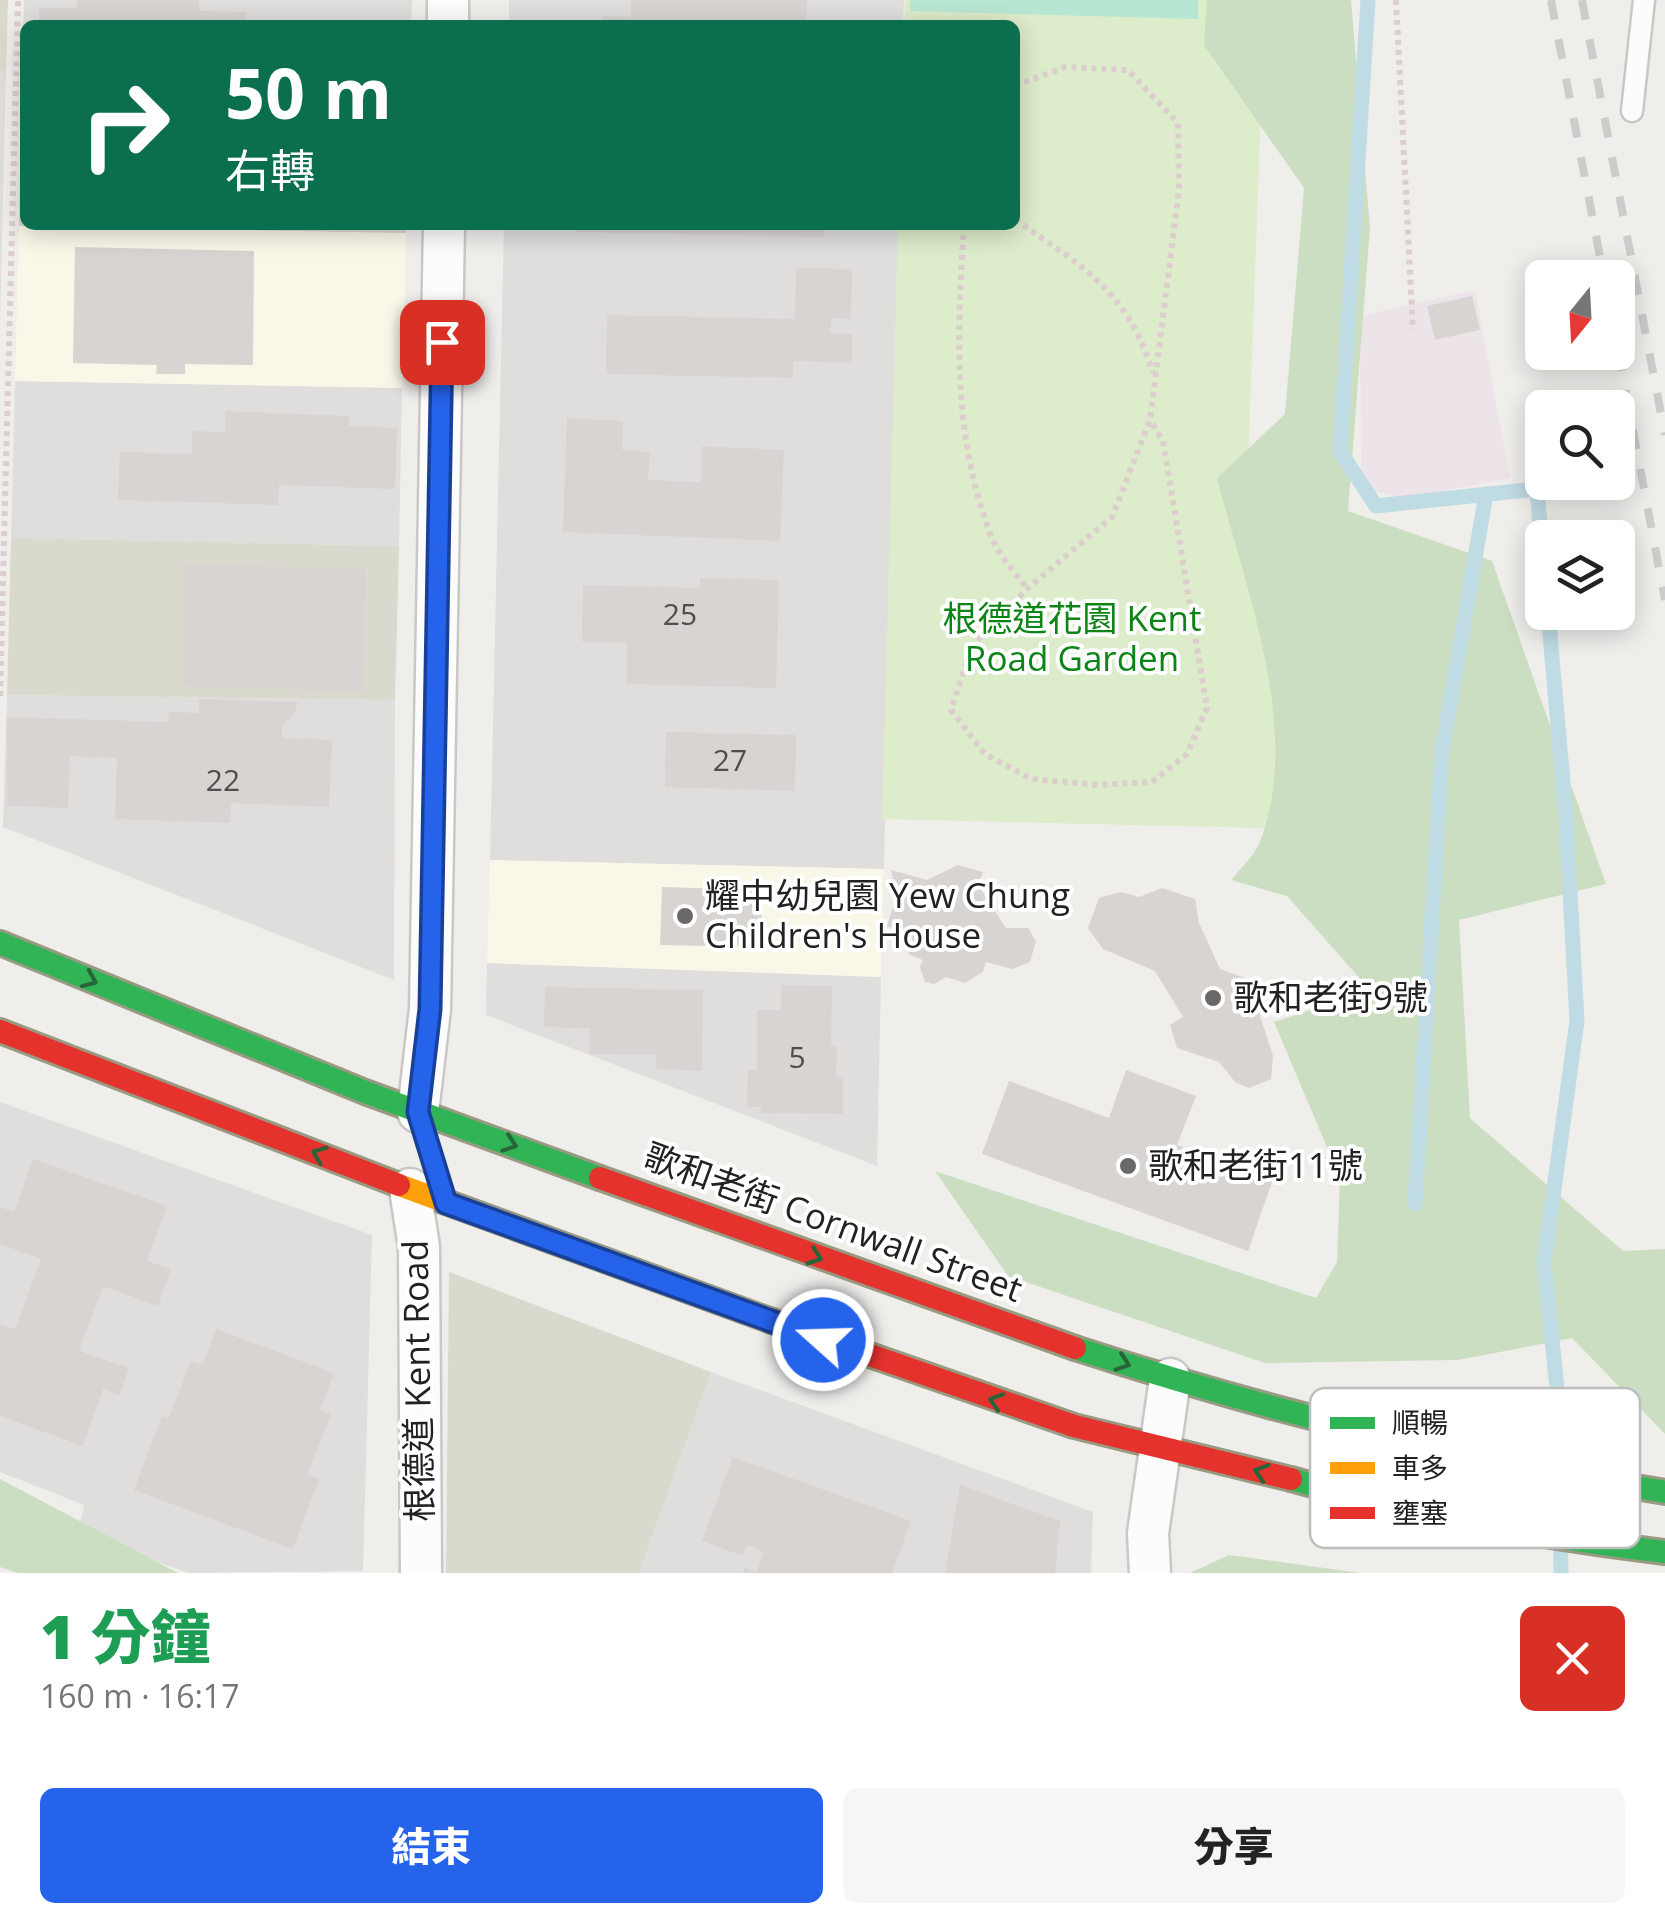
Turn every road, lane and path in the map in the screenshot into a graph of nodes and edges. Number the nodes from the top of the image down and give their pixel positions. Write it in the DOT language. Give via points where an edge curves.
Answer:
graph roads {
  1 [pos="18,0"];
  2 [pos="1396,0"];
  3 [pos="1644,0"];
  4 [pos="1020,84"];
  5 [pos="1632,111"];
  6 [pos="1020,223"];
  7 [pos="444,230"];
  8 [pos="964,230"];
  9 [pos="1413,330"];
  10 [pos="1154,379"];
  11 [pos="1150,420"];
  12 [pos="1027,588"];
  13 [pos="0,696"];
  14 [pos="0,943"];
  15 [pos="0,1032"];
  16 [pos="414,1150"];
  17 [pos="1170,1379"];
  18 [pos="1310,1421"];
  19 [pos="1157,1446"];
  20 [pos="1310,1483"];
  21 [pos="1640,1488"];
  22 [pos="1665,1492"];
  23 [pos="1637,1548"];
  24 [pos="1665,1552"];
  25 [pos="421,1573"];
  26 [pos="1150,1573"];
  1 -- 13 [label="path"];
  2 -- 9 [label="path"];
  3 -- 5 [label="lane"];
  4 -- 10 [label="path" via="1065,67 1128,70 1178,123 1179,190"];
  6 -- 10 [label="path" via="1106,284 1142,340"];
  7 -- 16 [label="street, 根德道 Kent Road" via="430,1009"];
  8 -- 12 [label="path" via="958,316 963,438 993,541"];
  10 -- 11 [label="path"];
  11 -- 12 [label="path" via="1112,517"];
  11 -- 12 [label="path" via="1163,441 1207,708 1187,754 1152,782 1031,780 986,754 951,710 972,646"];
  14 -- 16 [label="main road, 歌和老街 Cornwall Street, one-way"];
  16 -- 15 [label="main road, 歌和老街 Cornwall Street, one-way"];
  16 -- 17 [label="main road, 歌和老街 Cornwall Street, one-way" via="866,1276"];
  19 -- 16 [label="main road, 歌和老街 Cornwall Street, one-way" via="962,1390"];
  16 -- 25 [label="street, 根德道 Kent Road"];
  17 -- 18 [label="main road, 歌和老街 Cornwall Street"];
  17 -- 19 [label="street"];
  20 -- 19 [label="main road, 歌和老街 Cornwall Street, one-way"];
  19 -- 26 [label="street"];
  21 -- 22 [label="main road, 歌和老街 Cornwall Street"];
  24 -- 23 [label="main road, 歌和老街 Cornwall Street, one-way"];
}
